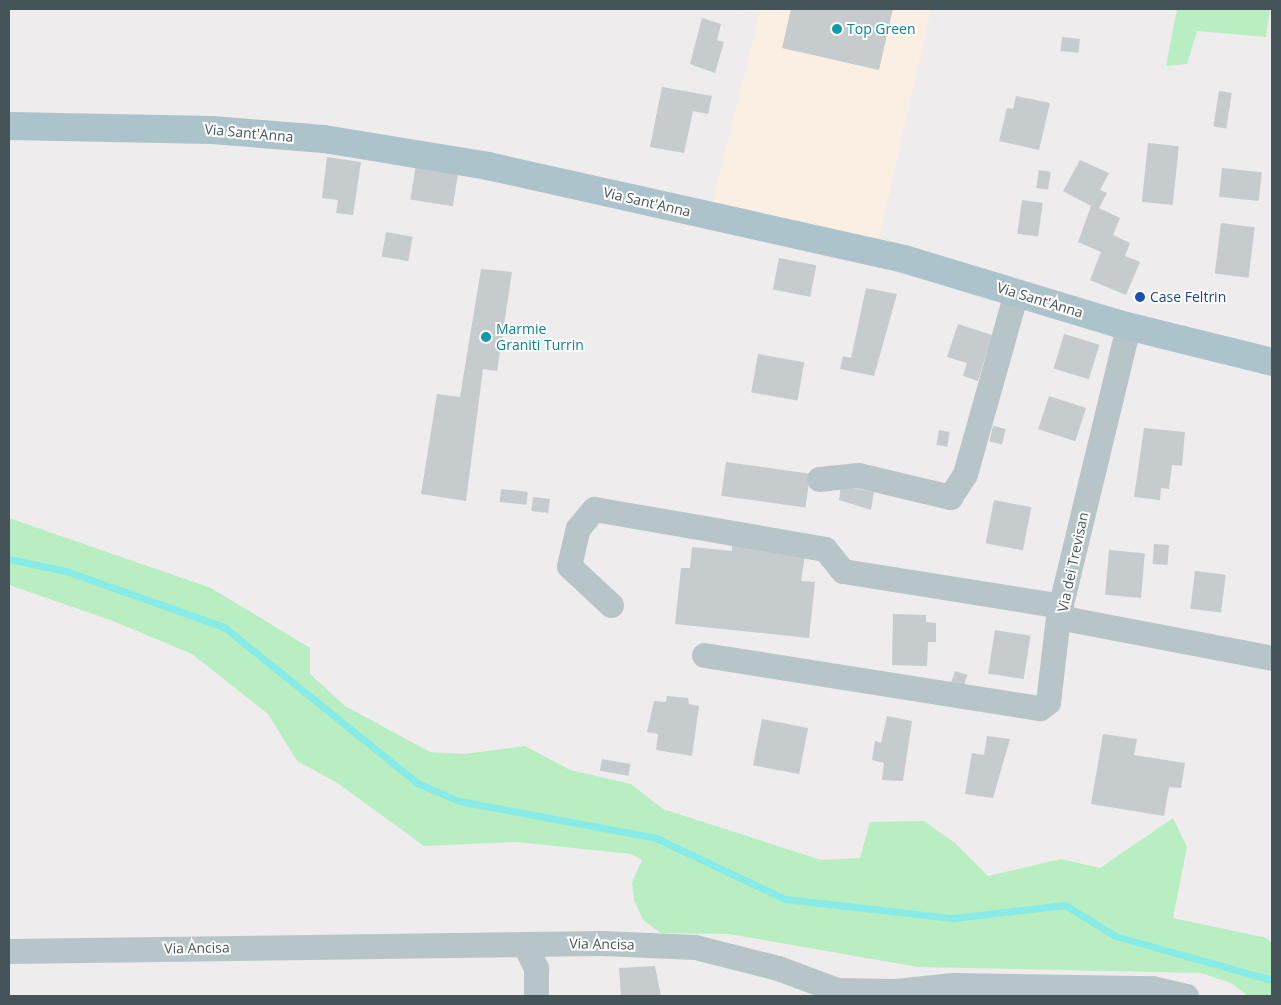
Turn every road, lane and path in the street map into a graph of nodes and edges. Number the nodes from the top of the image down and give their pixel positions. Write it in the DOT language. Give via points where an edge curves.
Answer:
graph roads {
  1 [pos="9,126"];
  2 [pos="1016,293"];
  3 [pos="1128,327"];
  4 [pos="1272,362"];
  5 [pos="819,479"];
  6 [pos="611,605"];
  7 [pos="1060,611"];
  8 [pos="704,655"];
  9 [pos="1272,658"];
  10 [pos="524,944"];
  11 [pos="9,950"];
  12 [pos="536,996"];
  13 [pos="1186,996"];
  1 -- 2 [label="main road, Via Sant'Anna" via="205,129 324,139 488,166 904,259"];
  2 -- 3 [label="main road, Via Sant'Anna"];
  2 -- 5 [label="street" via="965,474 950,498 858,475"];
  3 -- 4 [label="main road, Via Sant'Anna"];
  3 -- 7 [label="street, Via dei Trevisan"];
  6 -- 7 [label="street" via="569,566 578,528 594,509 826,549 843,571"];
  7 -- 8 [label="street" via="1048,702 1040,708"];
  7 -- 9 [label="street, Via dei Trevisan"];
  10 -- 11 [label="street, Via Ancisa"];
  10 -- 12 [label="street" via="536,968"];
  10 -- 13 [label="street, Via Ancisa" via="695,947 778,968 837,990 895,991 953,985 1152,988"];
}
